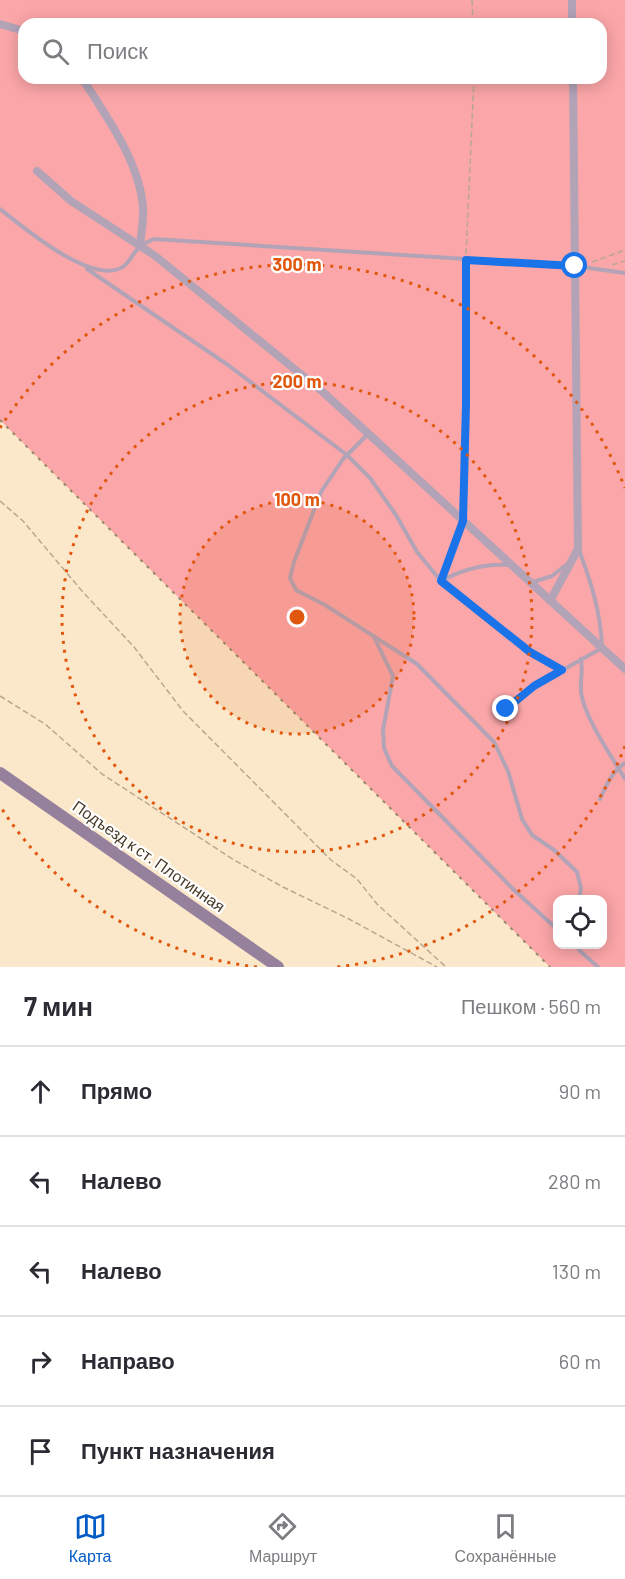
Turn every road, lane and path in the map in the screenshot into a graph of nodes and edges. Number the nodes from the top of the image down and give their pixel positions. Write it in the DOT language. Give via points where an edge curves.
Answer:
graph roads {
  1 [pos="472,0"];
  2 [pos="572,0"];
  3 [pos="473,18"];
  4 [pos="572,18"];
  5 [pos="0,24"];
  6 [pos="18,29"];
  7 [pos="86,84"];
  8 [pos="474,84"];
  9 [pos="573,84"];
  10 [pos="37,171"];
  11 [pos="0,209"];
  12 [pos="141,246"];
  13 [pos="625,250"];
  14 [pos="466,260"];
  15 [pos="82,266"];
  16 [pos="575,266"];
  17 [pos="625,273"];
  18 [pos="369,434"];
  19 [pos="347,455"];
  20 [pos="0,501"];
  21 [pos="463,521"];
  22 [pos="578,549"];
  23 [pos="572,561"];
  24 [pos="511,565"];
  25 [pos="441,581"];
  26 [pos="530,583"];
  27 [pos="550,601"];
  28 [pos="374,636"];
  29 [pos="602,648"];
  30 [pos="581,659"];
  31 [pos="625,669"];
  32 [pos="562,670"];
  33 [pos="0,696"];
  34 [pos="506,709"];
  35 [pos="625,763"];
  36 [pos="618,767"];
  37 [pos="0,773"];
  38 [pos="625,779"];
  39 [pos="600,799"];
  40 [pos="580,895"];
  41 [pos="553,925"];
  42 [pos="578,949"];
  43 [pos="278,967"];
  44 [pos="437,967"];
  45 [pos="446,967"];
  46 [pos="598,967"];
  1 -- 3 [label="path"];
  2 -- 4 [label="street"];
  5 -- 6 [label="street"];
  7 -- 12 [label="street" via="116,132 138,181 143,209"];
  8 -- 14 [label="path"];
  9 -- 16 [label="street"];
  10 -- 12 [label="street" via="71,201"];
  11 -- 15 [label="lane"];
  12 -- 14 [label="lane" via="154,239"];
  12 -- 15 [label="lane" via="124,267 110,271"];
  12 -- 18 [label="street" via="324,393"];
  13 -- 16 [label="path"];
  14 -- 16 [label="lane"];
  14 -- 21 [label="path"];
  15 -- 19 [label="lane" via="228,365"];
  16 -- 17 [label="lane"];
  16 -- 22 [label="street"];
  18 -- 19 [label="lane"];
  18 -- 21 [label="street"];
  19 -- 25 [label="lane" via="370,478 417,552"];
  19 -- 28 [label="lane" via="321,492 290,578 296,590"];
  20 -- 45 [label="path" via="23,521 134,647 183,711 331,860 357,879 377,904"];
  21 -- 24 [label="street"];
  21 -- 25 [label="lane"];
  22 -- 23 [label="street"];
  22 -- 29 [label="lane" via="590,578 601,624"];
  23 -- 26 [label="lane" via="552,576"];
  23 -- 27 [label="street"];
  24 -- 25 [label="lane" via="476,567"];
  24 -- 26 [label="street"];
  25 -- 32 [label="lane" via="530,652"];
  26 -- 27 [label="street"];
  27 -- 29 [label="street"];
  28 -- 40 [label="lane" via="417,664 494,742 508,771 522,819 532,835 577,872"];
  28 -- 41 [label="lane" via="393,676 383,730 384,748 392,766"];
  29 -- 30 [label="lane"];
  29 -- 31 [label="street"];
  30 -- 32 [label="lane"];
  30 -- 36 [label="lane" via="581,692 588,713"];
  32 -- 34 [label="lane"];
  33 -- 44 [label="path" via="45,724 102,774 234,860"];
  35 -- 36 [label="lane"];
  36 -- 38 [label="lane"];
  36 -- 39 [label="lane"];
  37 -- 43 [label="street, Подъезд к ст. Плотинная"];
  42 -- 46 [label="lane"];
}
